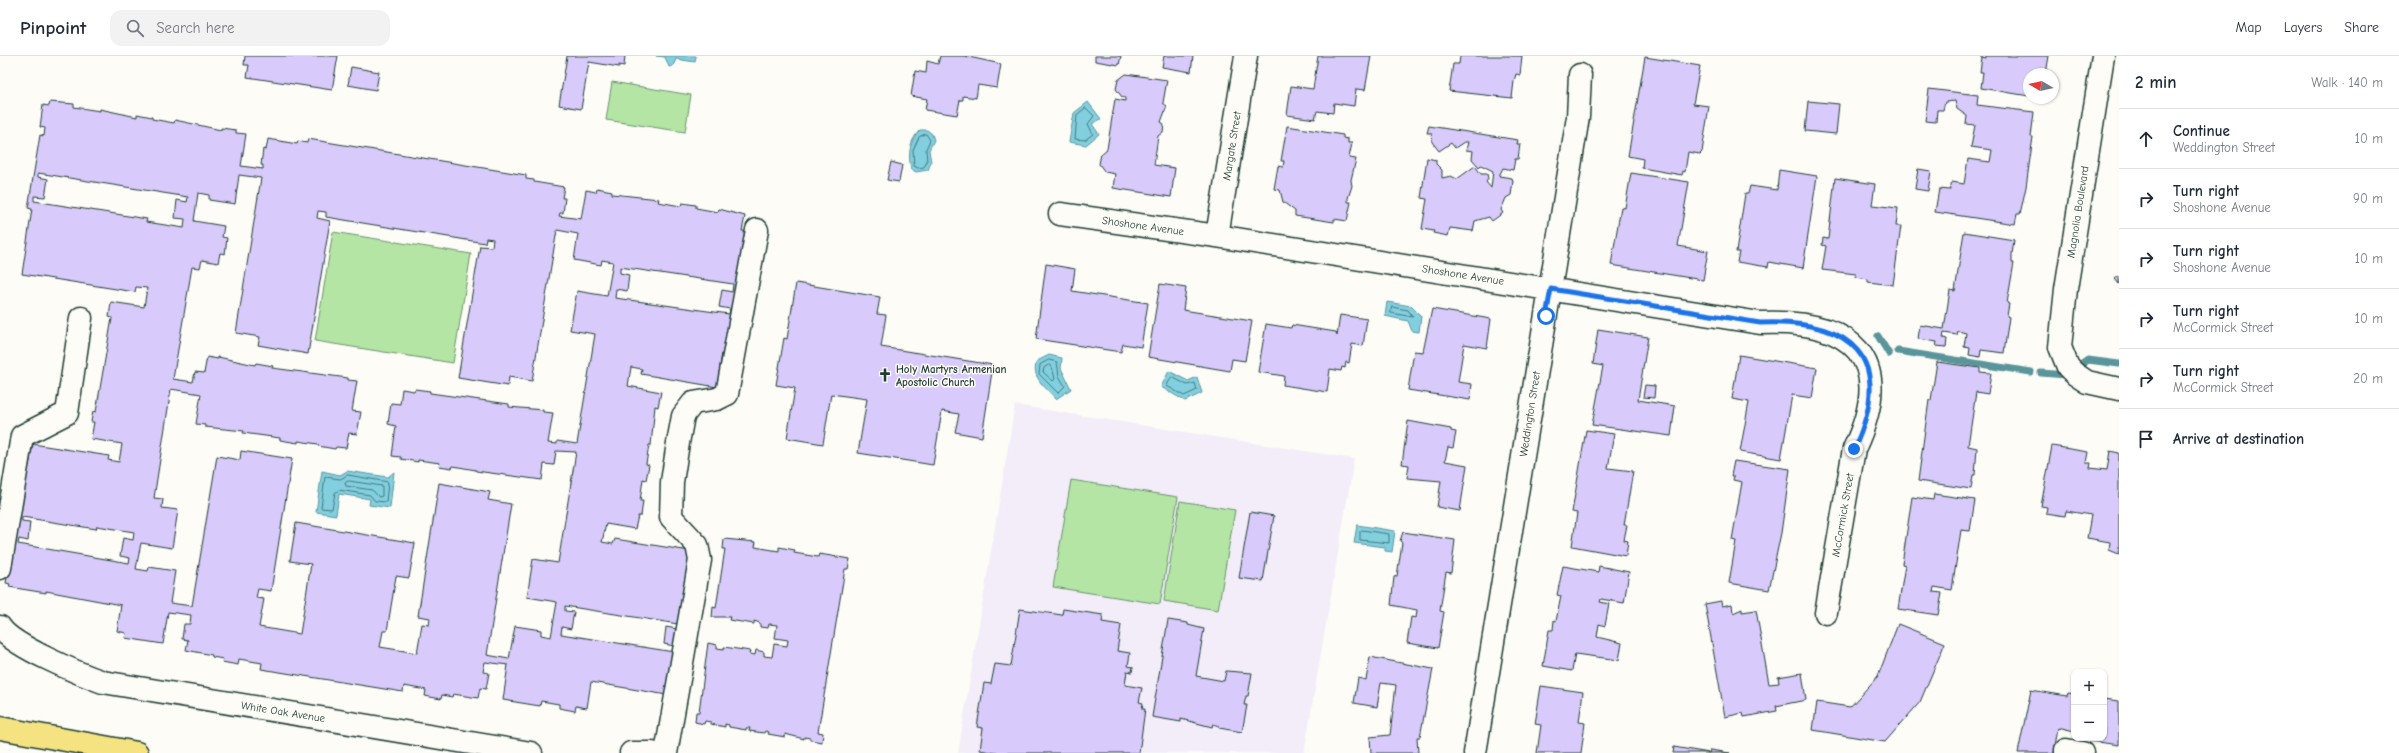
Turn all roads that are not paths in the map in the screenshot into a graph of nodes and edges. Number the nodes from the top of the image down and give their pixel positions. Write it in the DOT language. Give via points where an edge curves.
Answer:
graph roads {
  1 [pos="1246,56"];
  2 [pos="2103,56"];
  3 [pos="1580,75"];
  4 [pos="1060,214"];
  5 [pos="757,230"];
  6 [pos="1217,236"];
  7 [pos="1551,289"];
  8 [pos="81,318"];
  9 [pos="1860,351"];
  10 [pos="2119,389"];
  11 [pos="0,568"];
  12 [pos="1826,613"];
  13 [pos="0,627"];
  14 [pos="0,728"];
  15 [pos="137,753"];
  16 [pos="531,753"];
  17 [pos="631,753"];
  18 [pos="652,753"];
  19 [pos="666,753"];
  20 [pos="1475,753"];
  21 [pos="2066,753"];
  22 [pos="2082,753"];
  1 -- 6 [label="street, Margate Street"];
  2 -- 10 [label="street, Magnolia Boulevard" via="2060,347 2068,368 2087,382"];
  3 -- 7 [label="street, Weddington Street" via="1578,117"];
  4 -- 6 [label="street, Shoshone Avenue"];
  5 -- 19 [label="street" via="727,394 717,399 693,403 683,416 678,443 672,482 671,517 697,545 700,560"];
  6 -- 7 [label="street, Shoshone Avenue"];
  7 -- 9 [label="street, Shoshone Avenue" via="1760,323 1788,322 1814,326 1840,336"];
  7 -- 20 [label="street, Weddington Street"];
  8 -- 11 [label="street" via="66,413 22,436"];
  9 -- 12 [label="street, McCormick Street" via="1869,371 1871,397 1865,425 1854,449"];
  13 -- 16 [label="street, White Oak Avenue" via="10,637 40,655 103,682"];
  14 -- 15 [label="main road"];
  17 -- 18 [label="street"];
  21 -- 22 [label="street" via="2066,750"];
}
